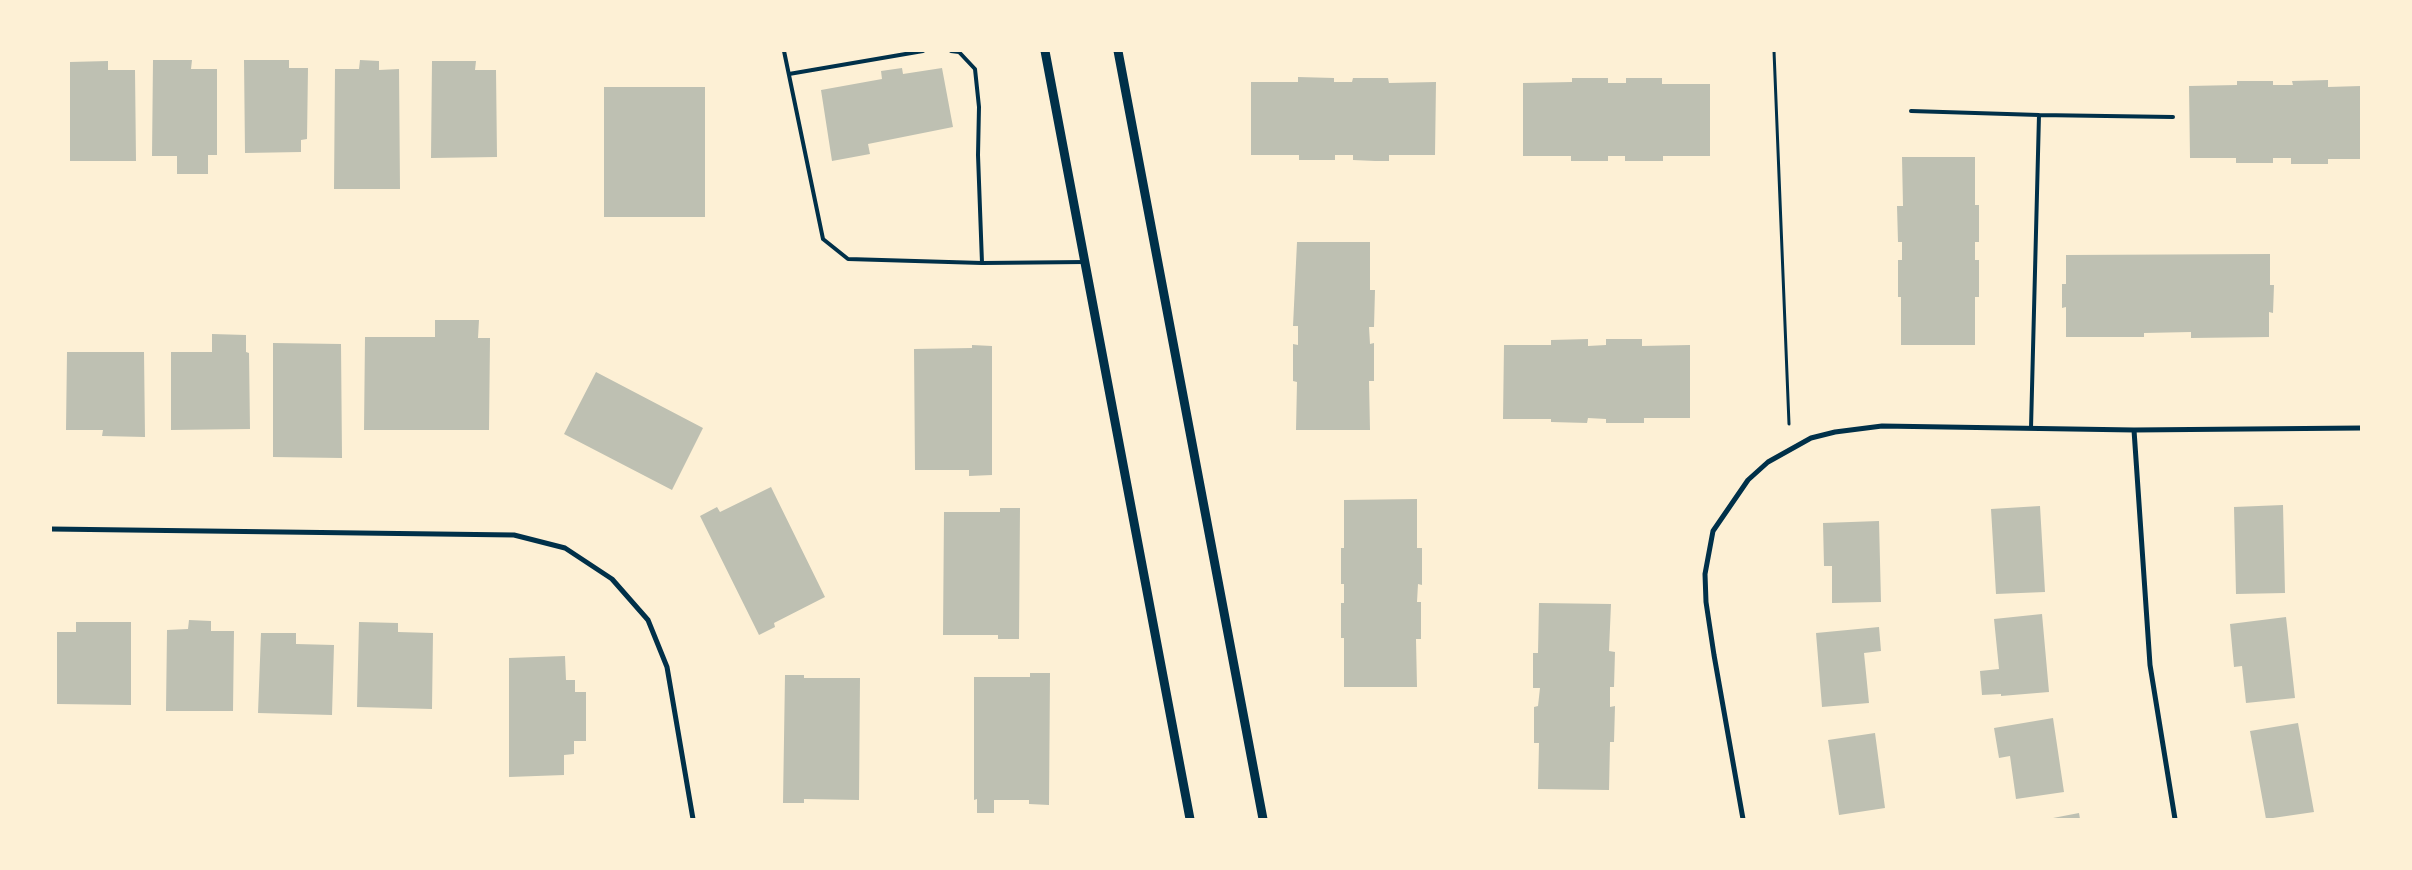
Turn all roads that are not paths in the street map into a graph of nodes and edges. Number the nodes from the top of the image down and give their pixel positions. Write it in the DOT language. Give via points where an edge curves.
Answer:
graph roads {
  1 [pos="784,51"];
  2 [pos="923,51"];
  3 [pos="951,51"];
  4 [pos="1045,51"];
  5 [pos="1118,51"];
  6 [pos="789,74"];
  7 [pos="1911,111"];
  8 [pos="2039,115"];
  9 [pos="2173,117"];
  10 [pos="1085,262"];
  11 [pos="982,264"];
  12 [pos="2031,428"];
  13 [pos="2361,428"];
  14 [pos="2134,430"];
  15 [pos="51,529"];
  16 [pos="694,819"];
  17 [pos="1190,819"];
  18 [pos="1262,819"];
  19 [pos="1743,819"];
  20 [pos="2175,819"];
  1 -- 6 [label="lane"];
  2 -- 6 [label="lane"];
  3 -- 11 [label="lane" via="959,52 975,69 980,107 978,155"];
  4 -- 10 [label="street"];
  5 -- 18 [label="street"];
  6 -- 11 [label="lane" via="823,239 848,259"];
  7 -- 8 [label="lane"];
  8 -- 9 [label="lane"];
  8 -- 12 [label="lane"];
  10 -- 11 [label="lane"];
  10 -- 17 [label="street"];
  12 -- 14 [label="street"];
  12 -- 19 [label="street" via="1882,426 1835,432 1811,438 1768,462 1748,480 1713,531 1705,574 1712,647"];
  13 -- 14 [label="street"];
  14 -- 20 [label="street" via="2150,665"];
  15 -- 16 [label="street" via="514,535 565,548 612,579 648,620 667,667"];
}
